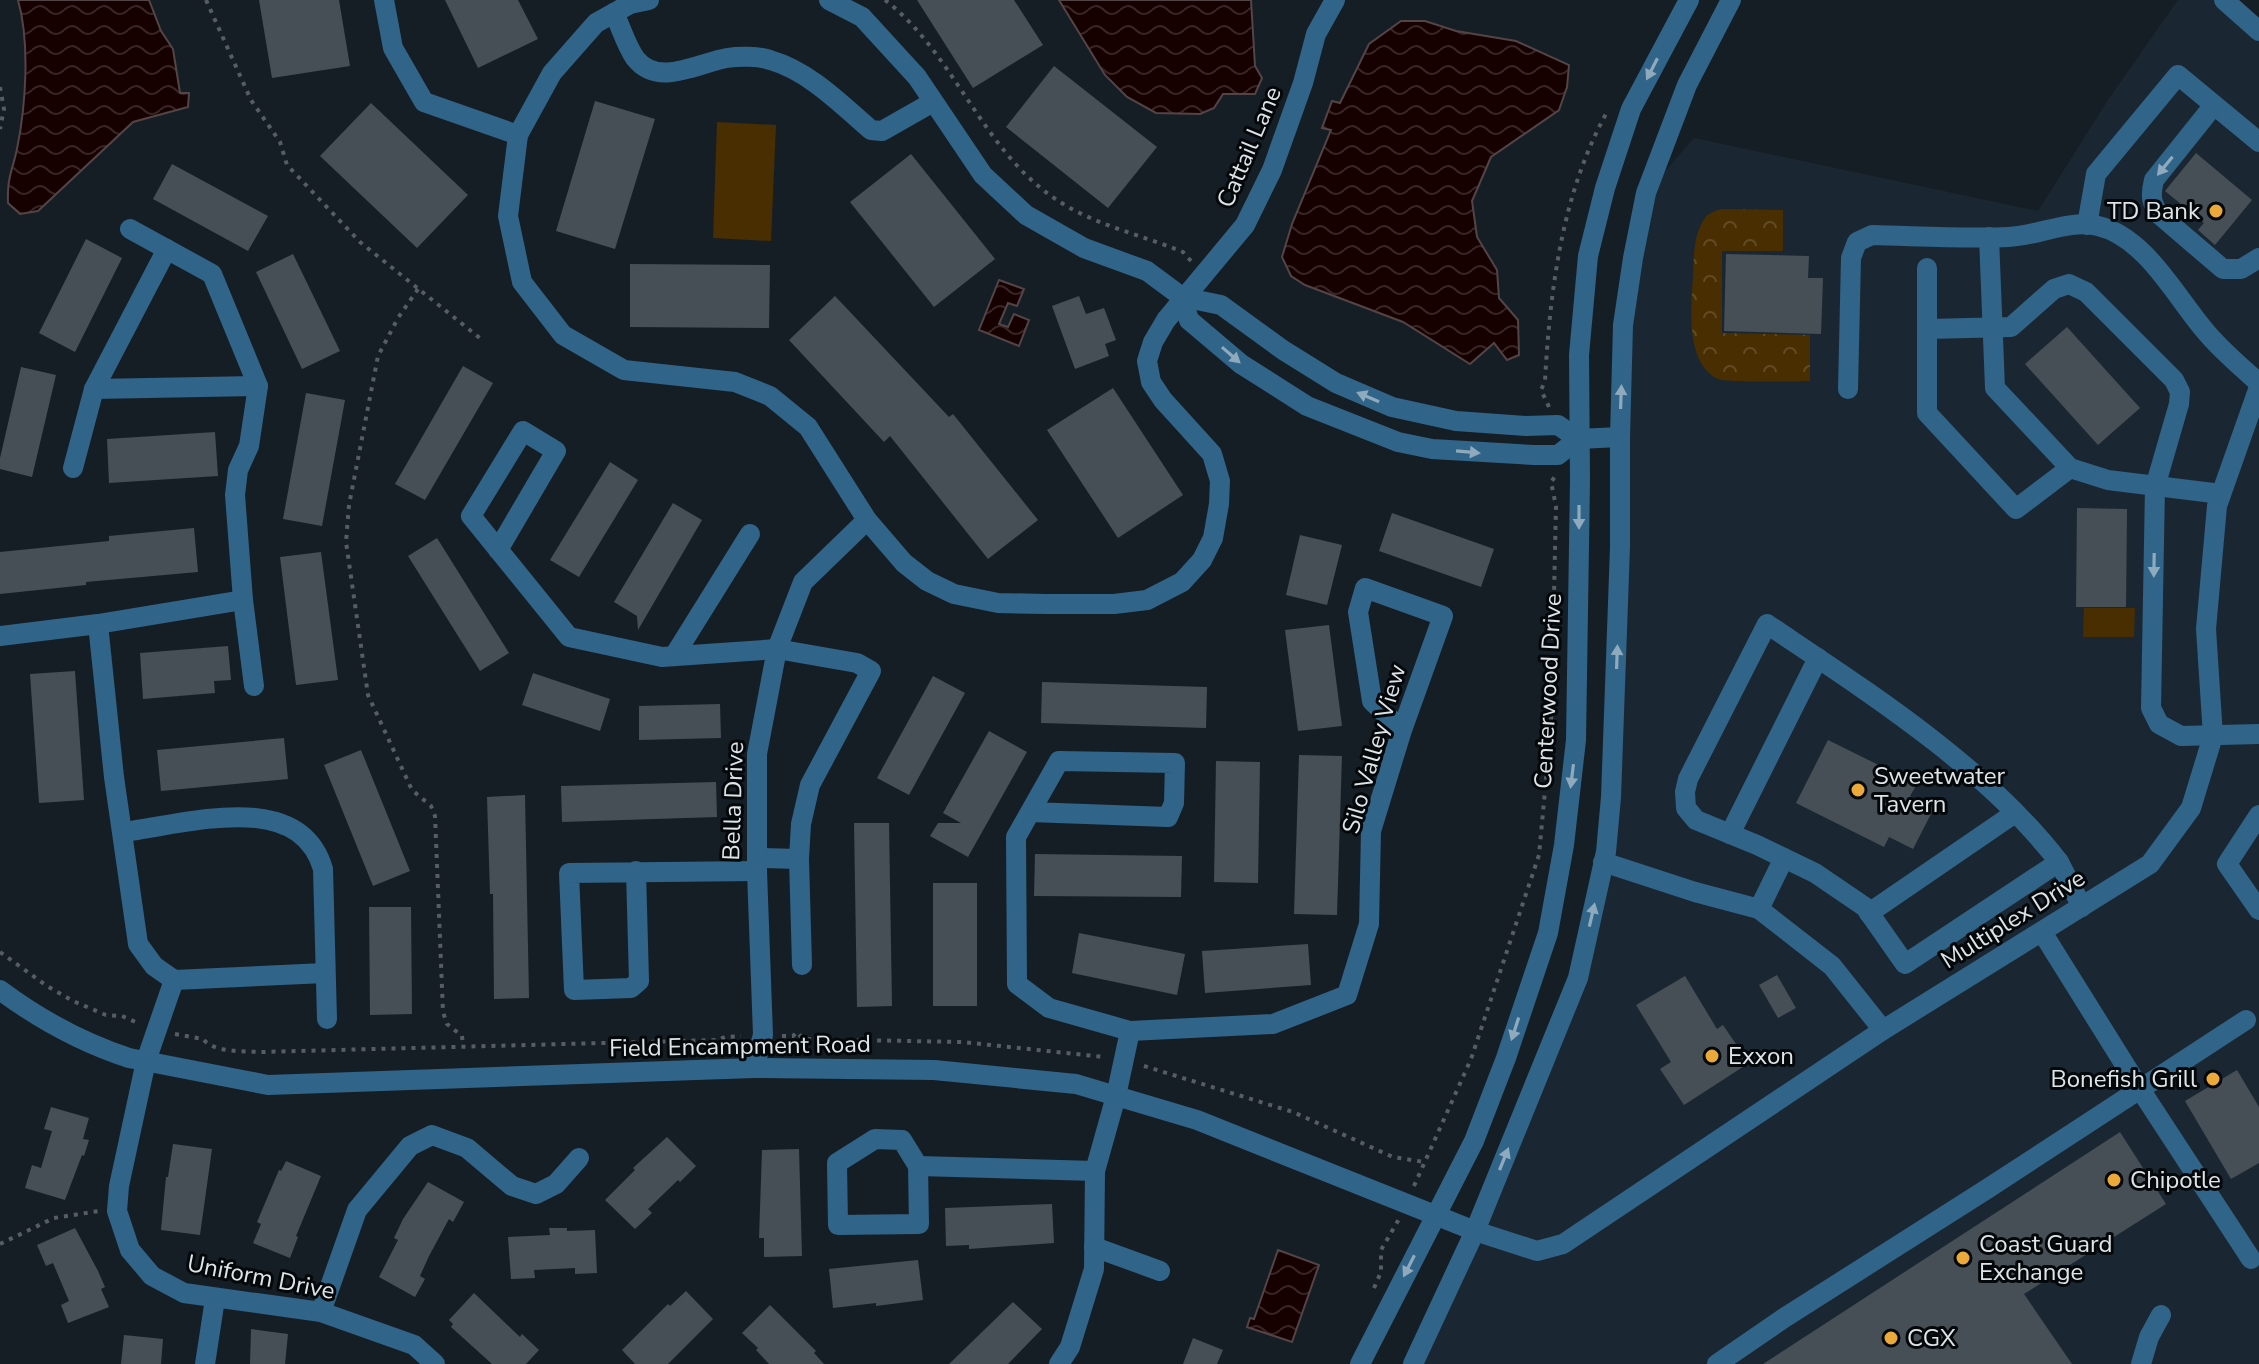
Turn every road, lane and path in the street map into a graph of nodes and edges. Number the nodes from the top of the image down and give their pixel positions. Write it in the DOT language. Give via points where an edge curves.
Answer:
graph roads {
  1 [pos="206,0"];
  2 [pos="384,0"];
  3 [pos="649,0"];
  4 [pos="829,0"];
  5 [pos="885,0"];
  6 [pos="1335,0"];
  7 [pos="1689,0"];
  8 [pos="1731,0"];
  9 [pos="2224,0"];
  10 [pos="614,13"];
  11 [pos="2259,31"];
  12 [pos="0,87"];
  13 [pos="933,102"];
  14 [pos="2214,105"];
  15 [pos="1608,110"];
  16 [pos="0,129"];
  17 [pos="518,135"];
  18 [pos="2259,142"];
  19 [pos="2087,225"];
  20 [pos="130,229"];
  21 [pos="1989,237"];
  22 [pos="167,249"];
  23 [pos="2259,258"];
  24 [pos="1927,268"];
  25 [pos="1204,273"];
  26 [pos="418,289"];
  27 [pos="1182,297"];
  28 [pos="1992,328"];
  29 [pos="1927,329"];
  30 [pos="481,339"];
  31 [pos="2259,385"];
  32 [pos="258,386"];
  33 [pos="94,389"];
  34 [pos="1848,389"];
  35 [pos="1558,425"];
  36 [pos="1620,437"];
  37 [pos="1578,439"];
  38 [pos="1558,455"];
  39 [pos="73,468"];
  40 [pos="2070,468"];
  41 [pos="2155,487"];
  42 [pos="2221,494"];
  43 [pos="867,520"];
  44 [pos="750,534"];
  45 [pos="498,550"];
  46 [pos="243,600"];
  47 [pos="98,624"];
  48 [pos="0,636"];
  49 [pos="777,649"];
  50 [pos="674,656"];
  51 [pos="1818,658"];
  52 [pos="254,686"];
  53 [pos="1402,730"];
  54 [pos="2259,734"];
  55 [pos="2213,736"];
  56 [pos="1030,812"];
  57 [pos="2015,813"];
  58 [pos="2259,815"];
  59 [pos="123,832"];
  60 [pos="1730,834"];
  61 [pos="1784,858"];
  62 [pos="799,859"];
  63 [pos="1603,862"];
  64 [pos="2059,862"];
  65 [pos="757,865"];
  66 [pos="636,871"];
  67 [pos="2082,907"];
  68 [pos="1759,909"];
  69 [pos="2259,910"];
  70 [pos="1869,913"];
  71 [pos="2042,932"];
  72 [pos="0,952"];
  73 [pos="802,965"];
  74 [pos="325,973"];
  75 [pos="174,980"];
  76 [pos="0,990"];
  77 [pos="327,1019"];
  78 [pos="2246,1020"];
  79 [pos="134,1022"];
  80 [pos="1883,1030"];
  81 [pos="1130,1031"];
  82 [pos="793,1036"];
  83 [pos="737,1037"];
  84 [pos="194,1039"];
  85 [pos="463,1046"];
  86 [pos="1101,1057"];
  87 [pos="146,1061"];
  88 [pos="1143,1065"];
  89 [pos="754,1068"];
  90 [pos="2140,1089"];
  91 [pos="1116,1096"];
  92 [pos="579,1158"];
  93 [pos="918,1166"];
  94 [pos="1095,1171"];
  95 [pos="117,1211"];
  96 [pos="1401,1215"];
  97 [pos="1435,1215"];
  98 [pos="1475,1231"];
  99 [pos="0,1244"];
  100 [pos="1094,1247"];
  101 [pos="2251,1259"];
  102 [pos="1160,1271"];
  103 [pos="1371,1295"];
  104 [pos="215,1299"];
  105 [pos="321,1312"];
  106 [pos="2161,1315"];
  107 [pos="205,1364"];
  108 [pos="435,1364"];
  109 [pos="1059,1364"];
  110 [pos="1360,1364"];
  111 [pos="1413,1364"];
  112 [pos="1717,1364"];
  113 [pos="2141,1364"];
  1 -- 26 [label="path" via="287,165 360,242"];
  2 -- 17 [label="street" via="393,48 424,102"];
  3 -- 10 [label="street"];
  4 -- 13 [label="street" via="862,17"];
  5 -- 25 [label="path" via="923,37 1026,174 1057,200 1091,218 1183,252"];
  6 -- 25 [label="street, Cattail Lane" via="1316,34 1272,170 1245,225"];
  7 -- 37 [label="street, Centerwood Drive, one-way" via="1631,109 1588,256"];
  36 -- 8 [label="street, one-way" via="1623,325 1646,193 1687,85"];
  9 -- 11 [label="street"];
  10 -- 13 [label="street" via="636,58 650,71 665,73 729,58 768,59 799,72 871,130 882,131"];
  10 -- 17 [label="street" via="596,23 552,73"];
  12 -- 16 [label="path"];
  13 -- 27 [label="street" via="983,175 1026,215 1084,248 1147,271"];
  14 -- 18 [label="street"];
  14 -- 19 [label="street" via="2178,75 2096,174"];
  14 -- 23 [label="street, one-way" via="2154,180 2154,207 2223,269 2241,269"];
  15 -- 35 [label="path" via="1572,193 1561,245 1541,390"];
  17 -- 43 [label="street, Cattail Lane" via="508,216 522,282 563,335 624,370 735,382 770,396 808,427"];
  19 -- 21 [label="street"];
  19 -- 31 [label="street" via="2101,226 2128,241 2162,271 2206,333"];
  20 -- 22 [label="street"];
  21 -- 28 [label="street"];
  21 -- 34 [label="street" via="1872,235 1857,242 1851,258"];
  22 -- 32 [label="street" via="212,274"];
  22 -- 33 [label="street"];
  24 -- 29 [label="street"];
  25 -- 27 [label="street, Cattail Lane"];
  26 -- 30 [label="path"];
  26 -- 85 [label="path" via="378,356 346,542 368,695 412,790 435,816 443,1012 447,1024 462,1036"];
  35 -- 27 [label="street, one-way" via="1456,421 1392,407 1336,383 1221,305"];
  27 -- 38 [label="street, one-way" via="1189,320 1241,364 1307,406 1398,442 1432,449"];
  27 -- 43 [label="street, Cattail Lane" via="1153,342 1147,361 1151,382 1212,454 1220,481 1213,538 1182,582 1147,600 1114,604 998,603 954,594 927,581"];
  28 -- 29 [label="street"];
  28 -- 40 [label="street" via="1995,388"];
  28 -- 41 [label="street" via="2011,327 2054,289 2069,284 2086,292 2180,392"];
  29 -- 40 [label="street" via="1927,413 2016,509"];
  31 -- 42 [label="street, Multiplex Drive"];
  32 -- 33 [label="street"];
  32 -- 46 [label="street" via="235,495"];
  33 -- 39 [label="street"];
  35 -- 37 [label="street"];
  36 -- 37 [label="street"];
  63 -- 36 [label="street, one-way" via="1615,717"];
  37 -- 38 [label="street"];
  37 -- 97 [label="street, Centerwood Drive, one-way" via="1576,740 1548,933 1474,1141"];
  38 -- 88 [label="path" via="1557,476 1551,482 1556,506 1551,726 1539,855 1471,1059 1424,1162 1393,1157 1293,1112"];
  40 -- 41 [label="street"];
  41 -- 42 [label="street"];
  41 -- 55 [label="street, one-way" via="2151,708 2159,724 2171,732"];
  42 -- 55 [label="street, Multiplex Drive" via="2206,629"];
  43 -- 49 [label="street, Bella Drive" via="803,582"];
  44 -- 50 [label="street"];
  45 -- 45 [label="street" via="471,516 523,431 556,451"];
  45 -- 50 [label="street" via="569,637"];
  46 -- 47 [label="street"];
  46 -- 52 [label="street"];
  47 -- 48 [label="street"];
  47 -- 59 [label="street"];
  49 -- 50 [label="street"];
  49 -- 62 [label="street" via="857,663 871,671 810,785"];
  49 -- 65 [label="street, Bella Drive" via="757,754"];
  51 -- 57 [label="street" via="1943,748"];
  51 -- 60 [label="street"];
  51 -- 60 [label="street" via="1767,624 1688,779 1686,808 1696,820"];
  53 -- 53 [label="street, Silo Valley View" via="1443,616 1365,588 1358,612 1372,701"];
  53 -- 81 [label="street, Silo Valley View" via="1371,831 1369,924 1347,995 1273,1024"];
  54 -- 55 [label="street"];
  55 -- 67 [label="street, Multiplex Drive" via="2191,808 2150,864"];
  56 -- 56 [label="street, Silo Valley View" via="1059,761 1175,763 1174,803 1168,817"];
  56 -- 81 [label="street, Silo Valley View" via="1016,837 1017,984 1049,1008"];
  57 -- 64 [label="street"];
  57 -- 70 [label="street"];
  58 -- 69 [label="street" via="2227,864"];
  59 -- 74 [label="street" via="225,818 269,819 306,837 323,869"];
  59 -- 75 [label="street" via="138,944 154,966"];
  60 -- 61 [label="street"];
  61 -- 68 [label="street"];
  61 -- 70 [label="street" via="1815,873"];
  62 -- 65 [label="street"];
  62 -- 73 [label="street"];
  63 -- 68 [label="street"];
  98 -- 63 [label="street, one-way" via="1578,978"];
  64 -- 67 [label="street"];
  64 -- 70 [label="street" via="1905,964"];
  65 -- 66 [label="street"];
  65 -- 89 [label="street, Bella Drive" via="763,1035"];
  66 -- 66 [label="street" via="569,873 574,990 631,988 639,981"];
  67 -- 71 [label="street, Multiplex Drive"];
  68 -- 80 [label="street" via="1832,966"];
  71 -- 80 [label="street, Multiplex Drive"];
  71 -- 90 [label="street"];
  72 -- 79 [label="path" via="73,1001"];
  74 -- 75 [label="street"];
  74 -- 77 [label="street"];
  75 -- 87 [label="street, Uniform Drive"];
  76 -- 87 [label="street, Field Encampment Road" via="92,1045"];
  78 -- 90 [label="street"];
  80 -- 98 [label="street, Multiplex Drive" via="1563,1244 1537,1251"];
  81 -- 91 [label="street"];
  82 -- 86 [label="path" via="797,1032 803,1039 962,1042"];
  83 -- 85 [label="path"];
  84 -- 85 [label="path" via="261,1052"];
  87 -- 89 [label="street, Field Encampment Road" via="268,1085"];
  87 -- 95 [label="street, Uniform Drive"];
  89 -- 91 [label="street, Field Encampment Road" via="988,1074 1076,1084"];
  90 -- 101 [label="street"];
  90 -- 112 [label="street"];
  91 -- 94 [label="street"];
  91 -- 97 [label="street, Field Encampment Road" via="1197,1120"];
  92 -- 105 [label="street" via="556,1184 536,1194 512,1186 467,1148 432,1135 410,1146 357,1210"];
  93 -- 93 [label="street" via="902,1140 875,1139 837,1163 838,1225 919,1224"];
  93 -- 94 [label="street"];
  94 -- 100 [label="street"];
  95 -- 99 [label="path" via="54,1218"];
  95 -- 104 [label="street, Uniform Drive" via="130,1250 152,1276 184,1293"];
  96 -- 103 [label="path" via="1381,1250 1381,1272"];
  97 -- 98 [label="street, Field Encampment Road"];
  97 -- 110 [label="street, Centerwood Drive, one-way"];
  98 -- 111 [label="street"];
  100 -- 102 [label="street"];
  100 -- 109 [label="street" via="1094,1269 1070,1347"];
  104 -- 105 [label="street, Uniform Drive"];
  104 -- 107 [label="street"];
  105 -- 108 [label="street, Uniform Drive" via="414,1345"];
  106 -- 113 [label="street"];
}
